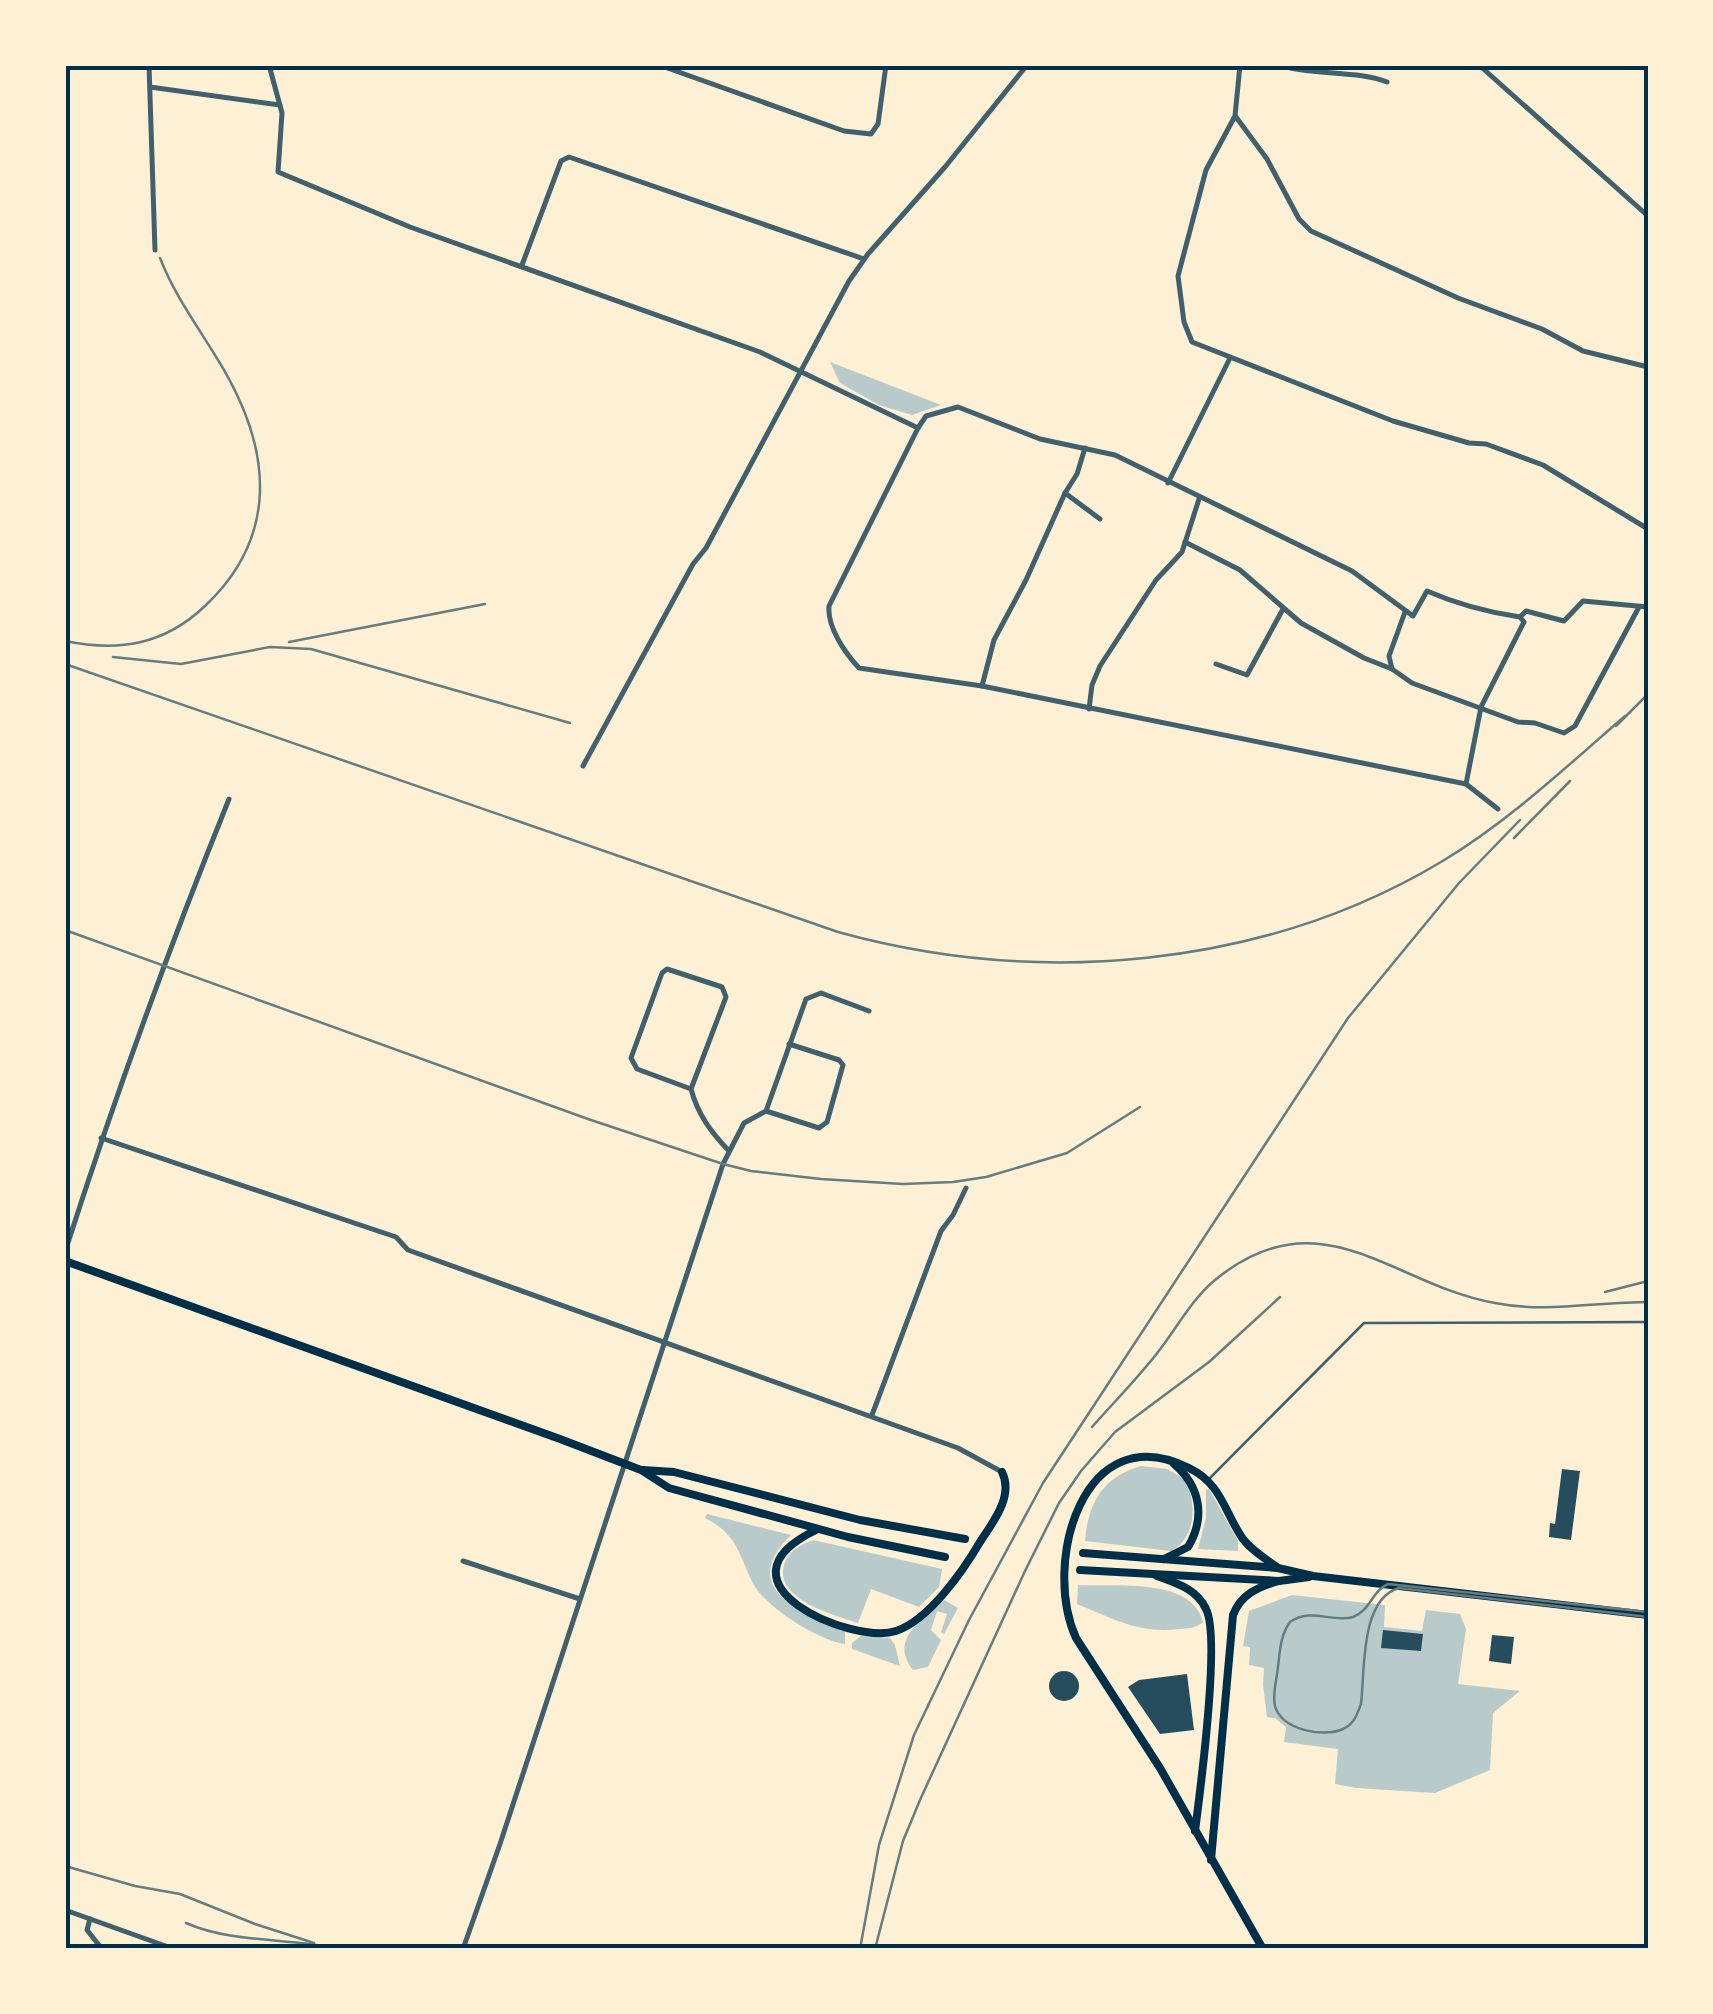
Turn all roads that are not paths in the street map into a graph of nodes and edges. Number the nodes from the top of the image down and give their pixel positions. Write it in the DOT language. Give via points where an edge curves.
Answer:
graph roads {
  1 [pos="149,65"];
  2 [pos="269,65"];
  3 [pos="660,65"];
  4 [pos="886,65"];
  5 [pos="1027,65"];
  6 [pos="1240,65"];
  7 [pos="1279,65"];
  8 [pos="1479,65"];
  9 [pos="1498,65"];
  10 [pos="1489,74"];
  11 [pos="1386,82"];
  12 [pos="150,87"];
  13 [pos="280,105"];
  14 [pos="1235,116"];
  15 [pos="1648,216"];
  16 [pos="155,250"];
  17 [pos="864,260"];
  18 [pos="522,266"];
  19 [pos="1230,358"];
  20 [pos="1648,368"];
  21 [pos="800,372"];
  22 [pos="918,428"];
  23 [pos="1085,448"];
  24 [pos="1168,482"];
  25 [pos="1065,494"];
  26 [pos="1199,499"];
  27 [pos="1100,519"];
  28 [pos="1648,529"];
  29 [pos="1186,542"];
  30 [pos="1648,606"];
  31 [pos="1639,607"];
  32 [pos="1283,608"];
  33 [pos="1405,612"];
  34 [pos="1520,617"];
  35 [pos="1216,664"];
  36 [pos="1392,669"];
  37 [pos="982,686"];
  38 [pos="1481,707"];
  39 [pos="1089,708"];
  40 [pos="582,766"];
  41 [pos="1466,784"];
  42 [pos="229,799"];
  43 [pos="1498,809"];
  44 [pos="870,1010"];
  45 [pos="789,1044"];
  46 [pos="691,1089"];
  47 [pos="766,1111"];
  48 [pos="101,1138"];
  49 [pos="729,1151"];
  50 [pos="966,1188"];
  51 [pos="65,1252"];
  52 [pos="65,1261"];
  53 [pos="1648,1322"];
  54 [pos="663,1342"];
  55 [pos="872,1417"];
  56 [pos="1171,1461"];
  57 [pos="624,1463"];
  58 [pos="642,1470"];
  59 [pos="1002,1472"];
  60 [pos="1208,1480"];
  61 [pos="818,1529"];
  62 [pos="966,1539"];
  63 [pos="1083,1553"];
  64 [pos="945,1557"];
  65 [pos="463,1560"];
  66 [pos="1159,1560"];
  67 [pos="1278,1568"];
  68 [pos="1080,1570"];
  69 [pos="1157,1576"];
  70 [pos="1313,1576"];
  71 [pos="1279,1581"];
  72 [pos="580,1599"];
  73 [pos="1648,1615"];
  74 [pos="1195,1832"];
  75 [pos="1211,1860"];
  76 [pos="65,1910"];
  77 [pos="90,1919"];
  78 [pos="102,1949"];
  79 [pos="174,1949"];
  80 [pos="463,1949"];
  81 [pos="1263,1949"];
  1 -- 12 [label="street"];
  2 -- 13 [label="street"];
  3 -- 4 [label="street" via="844,132 872,134"];
  5 -- 17 [label="street"];
  6 -- 14 [label="street"];
  7 -- 11 [label="street"];
  8 -- 10 [label="street"];
  9 -- 10 [label="street"];
  10 -- 15 [label="street"];
  12 -- 13 [label="street"];
  12 -- 16 [label="street"];
  13 -- 18 [label="street" via="278,172"];
  14 -- 19 [label="street" via="1206,170 1178,276 1187,336"];
  14 -- 20 [label="street" via="1311,231 1583,351"];
  17 -- 18 [label="street" via="570,157 561,161"];
  17 -- 21 [label="street"];
  18 -- 21 [label="street"];
  19 -- 24 [label="street"];
  19 -- 28 [label="street" via="1392,422 1543,465"];
  21 -- 22 [label="street"];
  21 -- 40 [label="street"];
  22 -- 23 [label="street" via="926,416 958,407 1040,439"];
  22 -- 37 [label="street" via="828,618 859,668"];
  23 -- 24 [label="street"];
  23 -- 25 [label="street"];
  24 -- 26 [label="street"];
  25 -- 27 [label="street"];
  25 -- 37 [label="street" via="994,640"];
  26 -- 29 [label="street"];
  26 -- 33 [label="street" via="1352,572"];
  29 -- 32 [label="street" via="1240,570"];
  29 -- 39 [label="street" via="1100,666"];
  30 -- 31 [label="street"];
  31 -- 34 [label="street" via="1583,602 1564,621 1526,611"];
  31 -- 38 [label="street" via="1569,733"];
  32 -- 35 [label="street" via="1247,674"];
  32 -- 36 [label="street"];
  33 -- 34 [label="street" via="1413,616 1427,591 1462,607"];
  33 -- 36 [label="street" via="1389,656"];
  34 -- 38 [label="street" via="1524,622"];
  36 -- 38 [label="street"];
  37 -- 39 [label="street"];
  38 -- 41 [label="street"];
  39 -- 41 [label="street"];
  41 -- 43 [label="street"];
  42 -- 48 [label="street"];
  44 -- 45 [label="street" via="813,995"];
  45 -- 47 [label="street"];
  45 -- 47 [label="street" via="843,1065 826,1122 819,1128"];
  46 -- 46 [label="street" via="637,1068 632,1058 666,969 722,987 726,997"];
  46 -- 49 [label="street" via="696,1108"];
  47 -- 49 [label="street" via="744,1123"];
  48 -- 51 [label="street"];
  48 -- 54 [label="street" via="396,1237 408,1250"];
  49 -- 54 [label="street"];
  50 -- 55 [label="street" via="941,1231"];
  52 -- 57 [label="main road"];
  53 -- 60 [label="lane" via="1364,1323"];
  54 -- 55 [label="street"];
  54 -- 57 [label="street"];
  55 -- 59 [label="street"];
  56 -- 60 [label="main road"];
  56 -- 66 [label="main road" via="1195,1486 1197,1522 1188,1547"];
  56 -- 74 [label="main road" via="1126,1460 1091,1484 1072,1524 1063,1583 1076,1638"];
  57 -- 58 [label="main road"];
  57 -- 72 [label="street"];
  58 -- 61 [label="main road" via="670,1488"];
  58 -- 62 [label="main road"];
  59 -- 61 [label="main road" via="1004,1500 968,1562 916,1619 897,1630 842,1624 780,1590 779,1556"];
  60 -- 67 [label="main road" via="1244,1541"];
  61 -- 64 [label="main road"];
  63 -- 66 [label="main road"];
  65 -- 72 [label="street"];
  66 -- 67 [label="main road"];
  67 -- 70 [label="main road"];
  68 -- 69 [label="main road"];
  69 -- 71 [label="main road"];
  69 -- 74 [label="main road" via="1188,1588 1211,1622"];
  70 -- 71 [label="main road"];
  70 -- 73 [label="main road"];
  71 -- 75 [label="main road" via="1250,1592 1233,1616"];
  72 -- 80 [label="street"];
  74 -- 75 [label="main road"];
  75 -- 81 [label="main road"];
  76 -- 77 [label="street"];
  77 -- 78 [label="street" via="88,1930"];
  77 -- 79 [label="street"];
}
